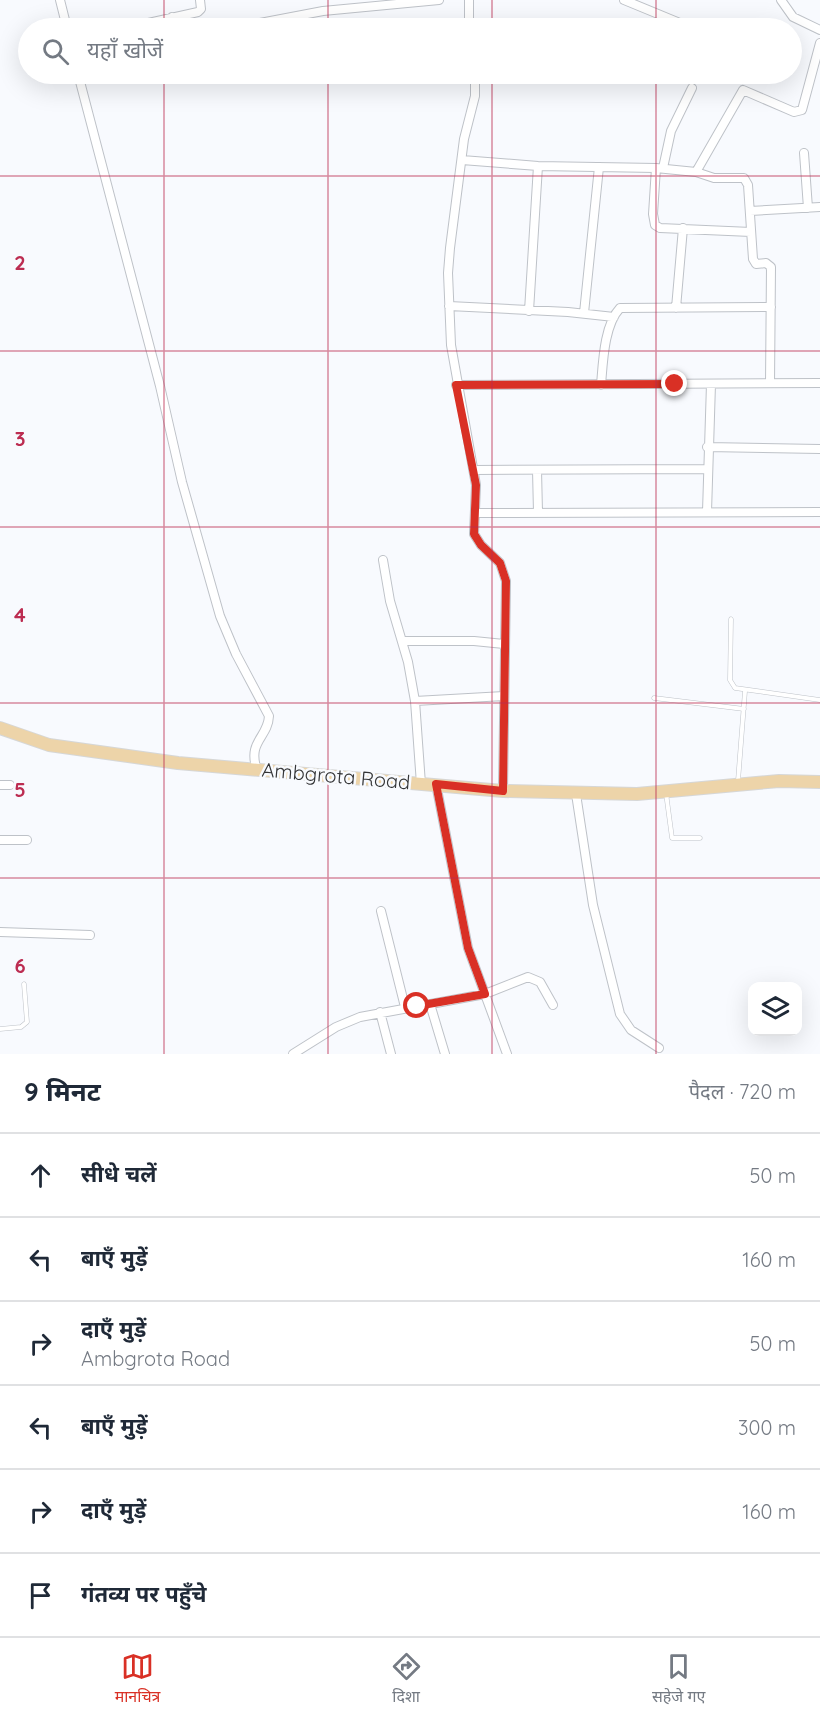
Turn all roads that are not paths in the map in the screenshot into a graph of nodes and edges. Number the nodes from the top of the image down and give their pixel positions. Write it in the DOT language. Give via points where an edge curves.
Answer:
graph roads {
  1 [pos="60,0"];
  2 [pos="200,0"];
  3 [pos="439,0"];
  4 [pos="470,0"];
  5 [pos="624,0"];
  6 [pos="781,0"];
  7 [pos="172,17"];
  8 [pos="64,18"];
  9 [pos="168,18"];
  10 [pos="286,18"];
  11 [pos="469,18"];
  12 [pos="668,18"];
  13 [pos="795,18"];
  14 [pos="802,21"];
  15 [pos="820,30"];
  16 [pos="820,43"];
  17 [pos="81,84"];
  18 [pos="475,84"];
  19 [pos="692,88"];
  20 [pos="804,153"];
  21 [pos="462,160"];
  22 [pos="537,166"];
  23 [pos="599,166"];
  24 [pos="660,168"];
  25 [pos="696,172"];
  26 [pos="820,207"];
  27 [pos="808,208"];
  28 [pos="750,211"];
  29 [pos="683,228"];
  30 [pos="751,232"];
  31 [pos="449,306"];
  32 [pos="771,307"];
  33 [pos="676,308"];
  34 [pos="529,311"];
  35 [pos="584,313"];
  36 [pos="614,317"];
  37 [pos="770,383"];
  38 [pos="820,383"];
  39 [pos="711,384"];
  40 [pos="456,385"];
  41 [pos="601,385"];
  42 [pos="707,447"];
  43 [pos="820,449"];
  44 [pos="707,469"];
  45 [pos="474,470"];
  46 [pos="537,470"];
  47 [pos="538,512"];
  48 [pos="707,512"];
  49 [pos="820,512"];
  50 [pos="475,513"];
  51 [pos="383,560"];
  52 [pos="731,619"];
  53 [pos="402,641"];
  54 [pos="504,644"];
  55 [pos="745,691"];
  56 [pos="504,696"];
  57 [pos="654,698"];
  58 [pos="820,700"];
  59 [pos="415,701"];
  60 [pos="744,708"];
  61 [pos="0,728"];
  62 [pos="257,770"];
  63 [pos="820,782"];
  64 [pos="421,783"];
  65 [pos="436,784"];
  66 [pos="0,785"];
  67 [pos="10,785"];
  68 [pos="737,785"];
  69 [pos="503,791"];
  70 [pos="666,792"];
  71 [pos="576,794"];
  72 [pos="700,838"];
  73 [pos="0,840"];
  74 [pos="27,840"];
  75 [pos="381,911"];
  76 [pos="0,932"];
  77 [pos="90,934"];
  78 [pos="24,984"];
  79 [pos="485,994"];
  80 [pos="430,1004"];
  81 [pos="554,1005"];
  82 [pos="405,1007"];
  83 [pos="380,1012"];
  84 [pos="0,1029"];
  85 [pos="659,1048"];
  86 [pos="293,1054"];
  87 [pos="391,1054"];
  88 [pos="445,1054"];
  89 [pos="507,1054"];
  1 -- 8 [label="street"];
  2 -- 7 [label="street" via="198,12"];
  3 -- 10 [label="street"];
  4 -- 11 [label="street"];
  5 -- 12 [label="street"];
  6 -- 13 [label="street"];
  7 -- 9 [label="street"];
  14 -- 15 [label="street"];
  16 -- 25 [label="street" via="802,110 794,112 743,90"];
  17 -- 62 [label="street" via="207,573 236,654 267,710 268,721 253,754"];
  18 -- 21 [label="street"];
  19 -- 24 [label="street" via="671,131"];
  20 -- 27 [label="street"];
  21 -- 22 [label="street"];
  21 -- 31 [label="street" via="450,248"];
  22 -- 23 [label="street"];
  22 -- 34 [label="street"];
  23 -- 24 [label="street"];
  23 -- 35 [label="street"];
  24 -- 25 [label="street"];
  24 -- 29 [label="street" via="655,225"];
  25 -- 28 [label="street" via="714,178 744,178"];
  26 -- 27 [label="street"];
  27 -- 28 [label="street"];
  28 -- 30 [label="street"];
  29 -- 30 [label="street"];
  29 -- 33 [label="street"];
  30 -- 32 [label="street" via="754,262 771,267"];
  31 -- 34 [label="street"];
  31 -- 40 [label="street"];
  32 -- 33 [label="street"];
  32 -- 37 [label="street"];
  33 -- 36 [label="street" via="624,307"];
  34 -- 35 [label="street"];
  35 -- 36 [label="street"];
  36 -- 41 [label="street"];
  37 -- 38 [label="street"];
  37 -- 39 [label="street"];
  39 -- 41 [label="street"];
  39 -- 42 [label="street"];
  40 -- 41 [label="street"];
  40 -- 45 [label="street"];
  42 -- 43 [label="street"];
  42 -- 44 [label="street"];
  44 -- 46 [label="street"];
  44 -- 48 [label="street"];
  45 -- 46 [label="street"];
  45 -- 50 [label="street"];
  46 -- 47 [label="street"];
  47 -- 48 [label="street"];
  47 -- 50 [label="street"];
  48 -- 49 [label="street"];
  50 -- 54 [label="street" via="476,540 504,571"];
  51 -- 53 [label="street"];
  52 -- 55 [label="lane" via="730,680 735,688"];
  53 -- 54 [label="street" via="474,640"];
  53 -- 59 [label="street"];
  54 -- 56 [label="street"];
  55 -- 58 [label="lane"];
  55 -- 60 [label="lane"];
  56 -- 59 [label="street"];
  56 -- 69 [label="street"];
  57 -- 60 [label="lane"];
  59 -- 64 [label="street"];
  60 -- 68 [label="lane"];
  61 -- 62 [label="main road, Ambgrota Road" via="70,748"];
  62 -- 64 [label="main road, Ambgrota Road"];
  63 -- 68 [label="main road, Ambgrota Road"];
  64 -- 65 [label="main road, Ambgrota Road"];
  65 -- 69 [label="main road, Ambgrota Road"];
  65 -- 79 [label="street" via="468,948"];
  66 -- 67 [label="street"];
  68 -- 70 [label="main road, Ambgrota Road"];
  69 -- 71 [label="main road, Ambgrota Road"];
  70 -- 71 [label="main road, Ambgrota Road"];
  70 -- 72 [label="lane" via="672,838"];
  71 -- 85 [label="street" via="593,905 620,1014 631,1030"];
  73 -- 74 [label="street"];
  75 -- 82 [label="street"];
  76 -- 77 [label="street"];
  78 -- 84 [label="lane" via="27,1022 21,1027"];
  79 -- 80 [label="street"];
  79 -- 81 [label="street" via="533,977"];
  79 -- 89 [label="street"];
  80 -- 82 [label="street"];
  80 -- 88 [label="street"];
  82 -- 83 [label="street"];
  83 -- 86 [label="street" via="336,1027"];
  83 -- 87 [label="street"];
}
